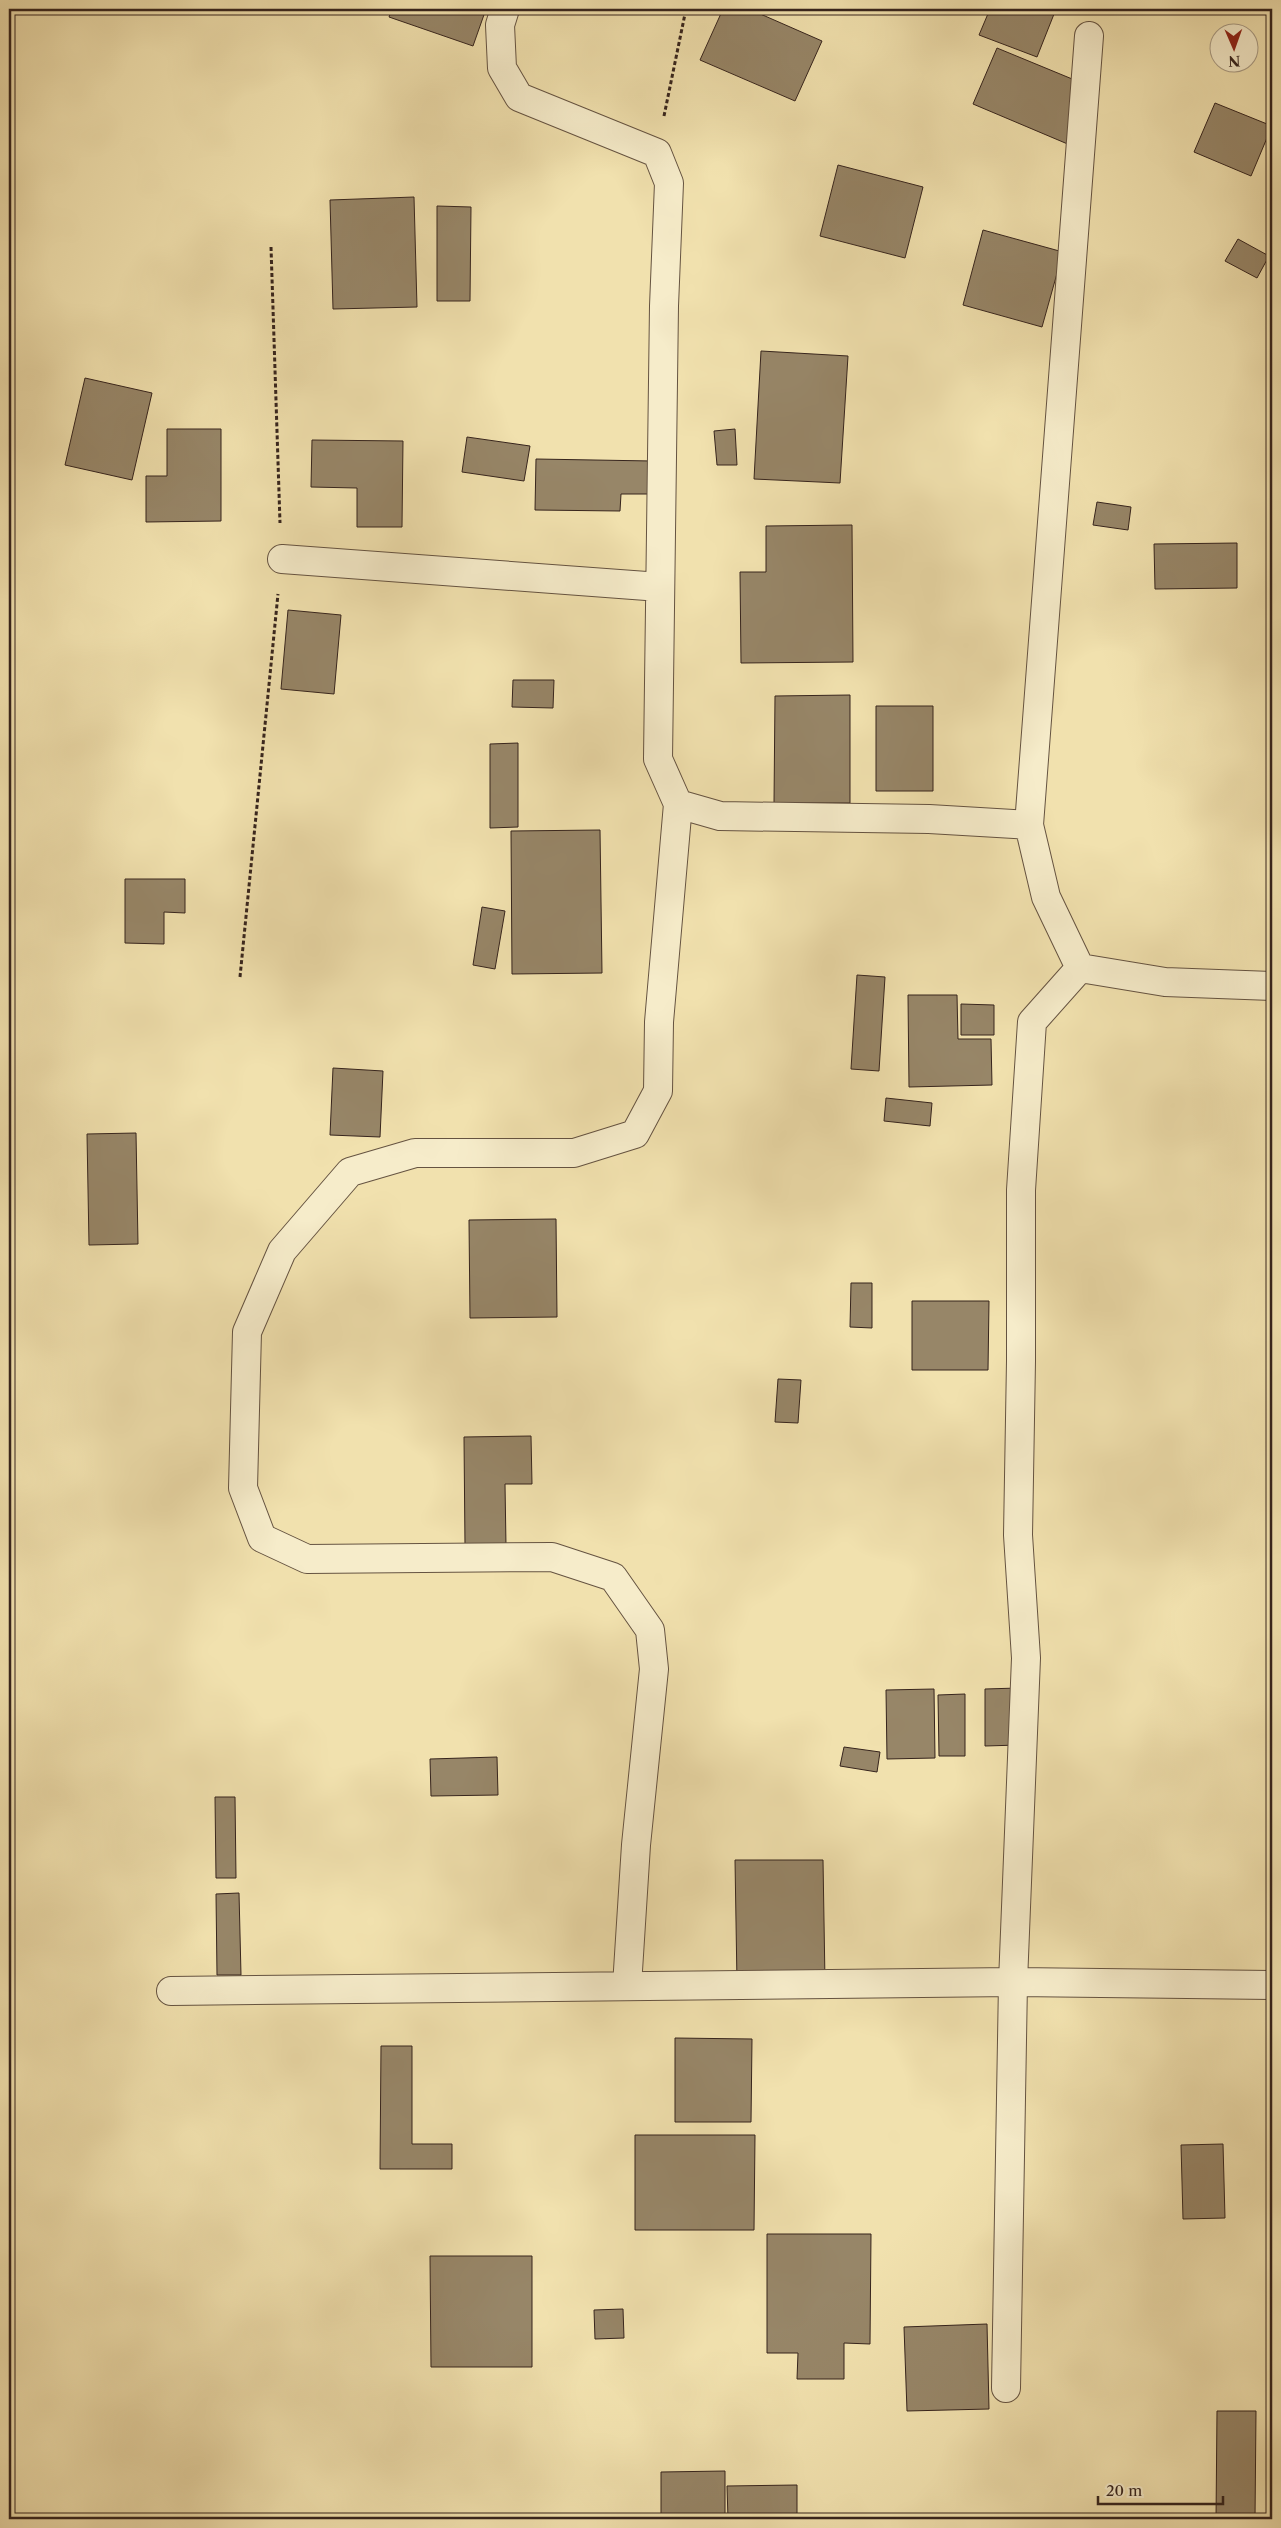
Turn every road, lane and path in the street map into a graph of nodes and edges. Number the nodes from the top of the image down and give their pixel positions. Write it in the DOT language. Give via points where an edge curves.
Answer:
graph roads {
  1 [pos="505,9"];
  2 [pos="686,9"];
  3 [pos="1089,36"];
  4 [pos="657,154"];
  5 [pos="271,247"];
  6 [pos="282,559"];
  7 [pos="660,587"];
  8 [pos="678,804"];
  9 [pos="1029,825"];
  10 [pos="1080,968"];
  11 [pos="240,977"];
  12 [pos="1272,986"];
  13 [pos="1013,1982"];
  14 [pos="1272,1985"];
  15 [pos="627,1986"];
  16 [pos="171,1991"];
  17 [pos="1006,2388"];
  1 -- 4 [label="street" via="500,25 502,68 519,97"];
  2 -- 4 [label="path"];
  3 -- 9 [label="street"];
  4 -- 7 [label="street" via="669,183"];
  5 -- 6 [label="path"];
  6 -- 7 [label="street"];
  6 -- 11 [label="path"];
  7 -- 8 [label="street" via="658,759"];
  8 -- 9 [label="street" via="720,816 929,819"];
  8 -- 15 [label="street" via="659,1022 658,1091 635,1134 574,1154 415,1153 350,1172 282,1250 247,1332 244,1488 262,1538 307,1559 552,1557 613,1577 650,1630 654,1669 636,1845"];
  9 -- 10 [label="street" via="1046,897"];
  10 -- 12 [label="street" via="1165,982"];
  10 -- 13 [label="street" via="1032,1022 1021,1190 1018,1536 1026,1658"];
  13 -- 14 [label="street"];
  13 -- 15 [label="street"];
  13 -- 17 [label="street"];
  15 -- 16 [label="street"];
}
